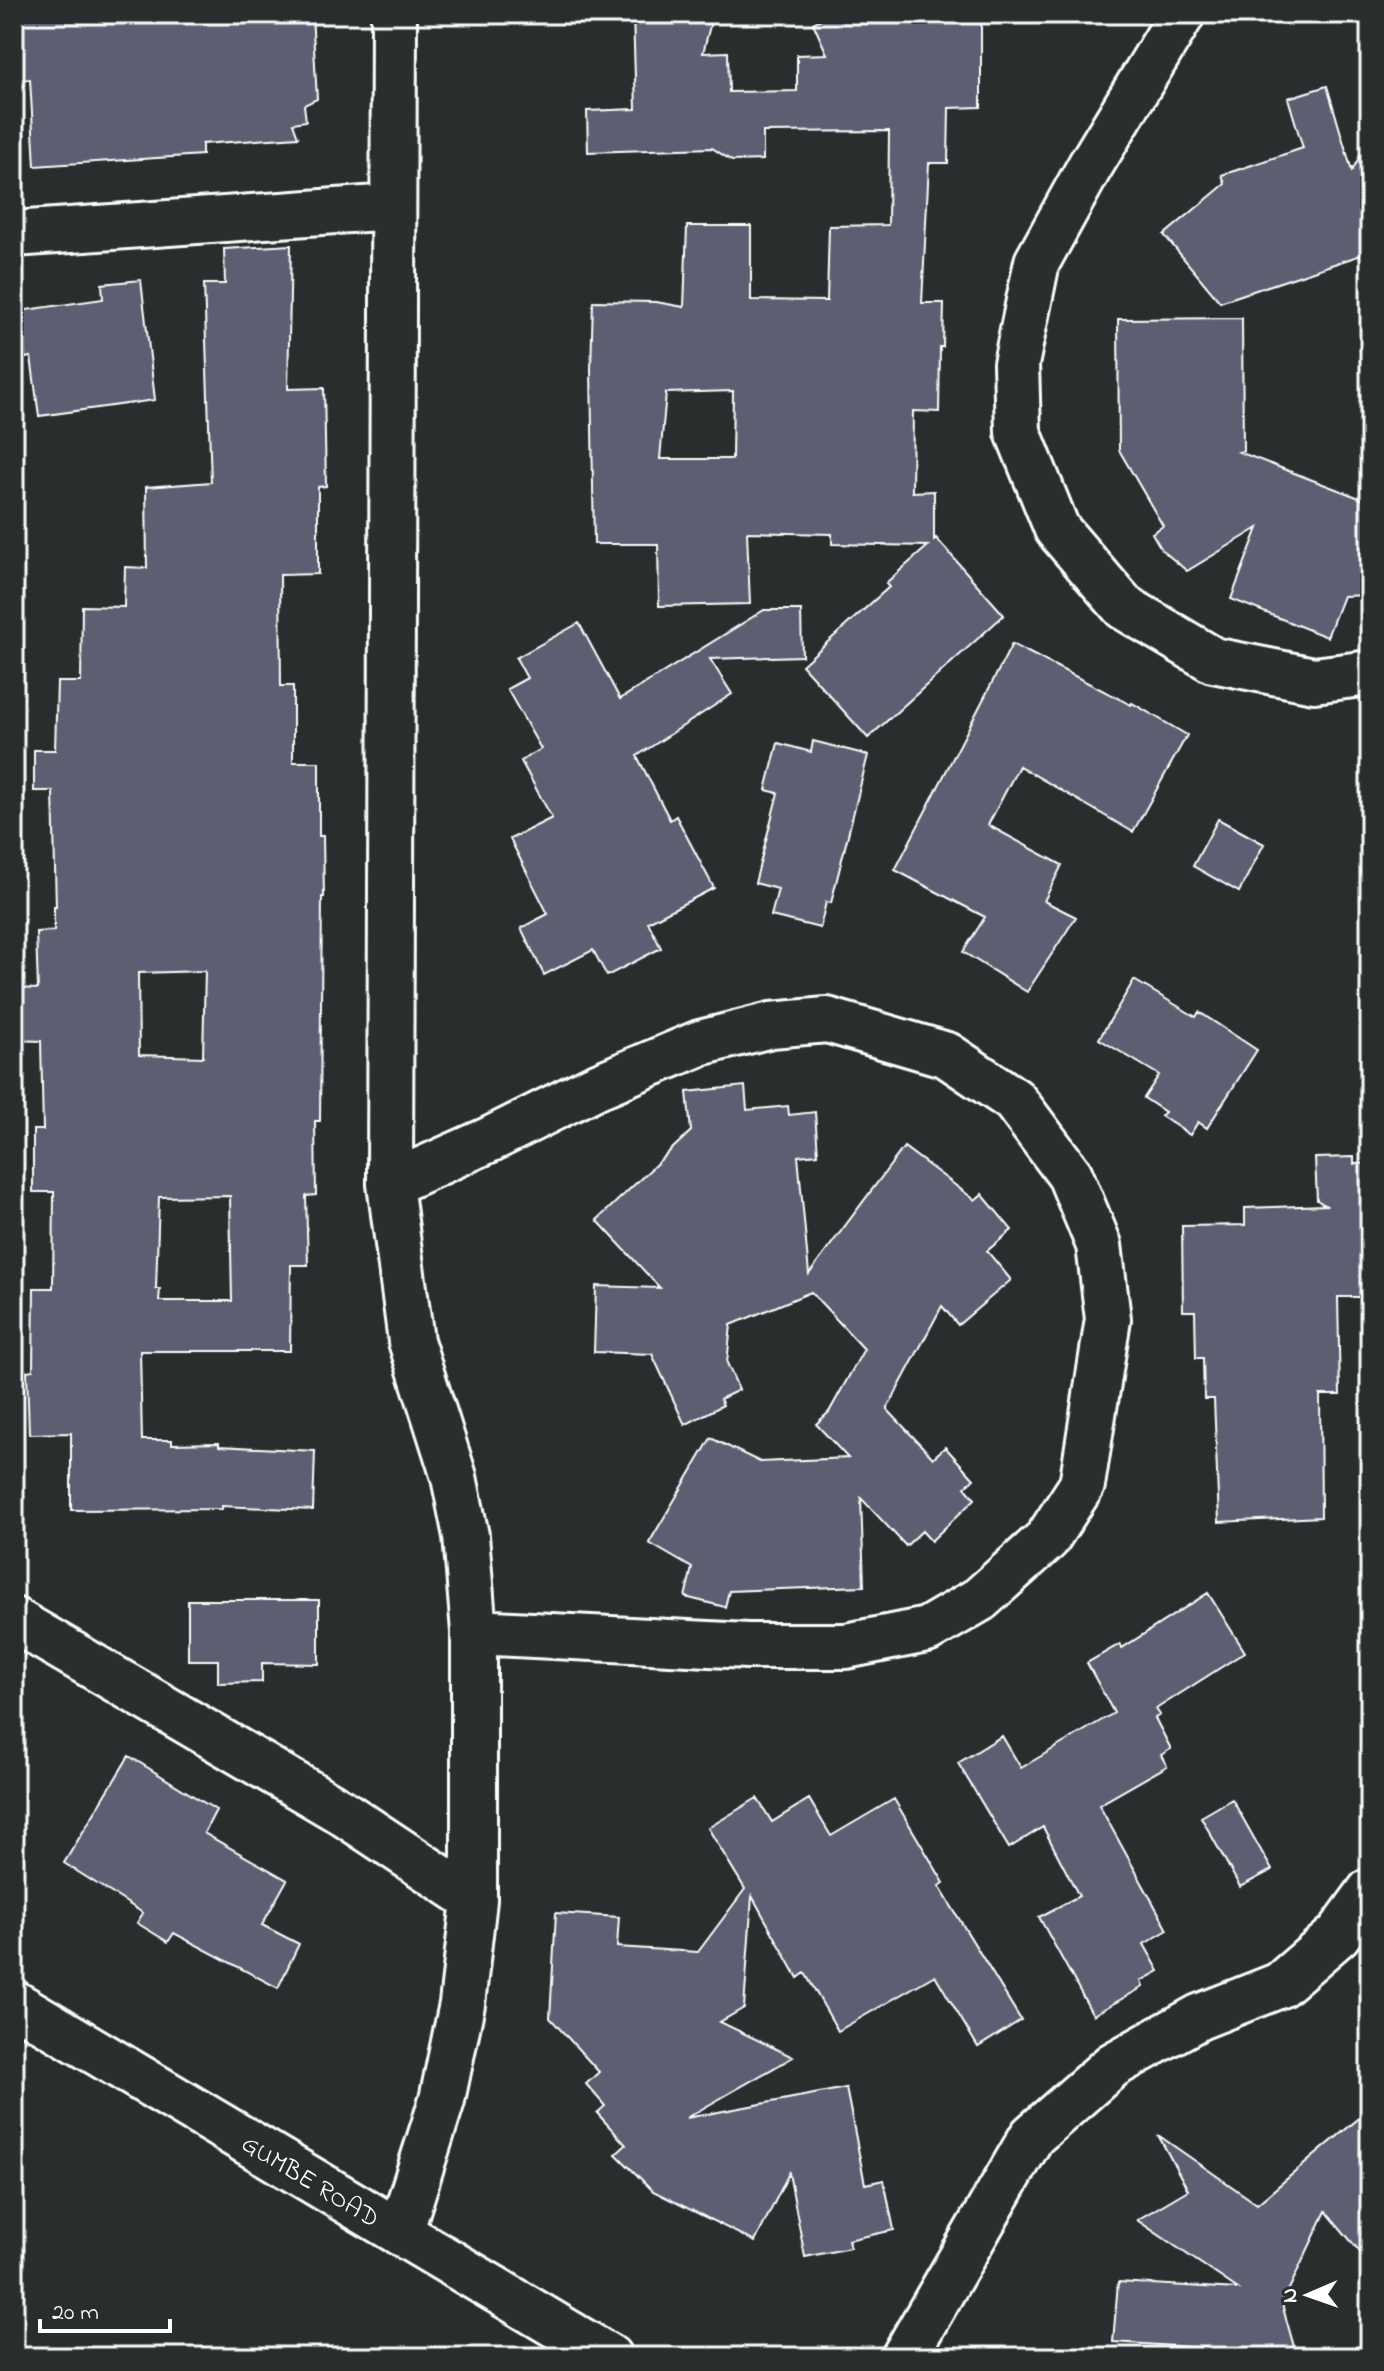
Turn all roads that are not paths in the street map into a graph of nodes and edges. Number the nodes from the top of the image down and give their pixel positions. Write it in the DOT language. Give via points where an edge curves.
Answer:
graph roads {
  1 [pos="394,14"];
  2 [pos="1182,14"];
  3 [pos="392,207"];
  4 [pos="14,234"];
  5 [pos="1370,673"];
  6 [pos="390,1184"];
  7 [pos="14,1620"];
  8 [pos="474,1632"];
  9 [pos="1370,1891"];
  10 [pos="474,1900"];
  11 [pos="14,2003"];
  12 [pos="400,2233"];
  13 [pos="609,2357"];
  14 [pos="904,2357"];
  1 -- 3 [label="street"];
  2 -- 5 [label="street" via="1037,262 1016,364 1018,432 1057,529 1124,607 1213,660 1314,680"];
  3 -- 4 [label="street"];
  3 -- 6 [label="street"];
  6 -- 8 [label="street" via="411,1341 454,1477 466,1536"];
  6 -- 8 [label="street" via="700,1043 771,1025 827,1020 947,1055 1014,1100 1070,1175 1099,1245 1108,1319 1082,1485 1047,1539 980,1599 927,1630 846,1646"];
  7 -- 10 [label="street" via="340,1811"];
  8 -- 10 [label="street"];
  9 -- 14 [label="street" via="1338,1935 1280,1985 1199,2017 1113,2065 1032,2136"];
  10 -- 12 [label="street" via="462,2004 442,2100"];
  11 -- 12 [label="street, GUMBE ROAD"];
  12 -- 13 [label="street, GUMBE ROAD"];
}
